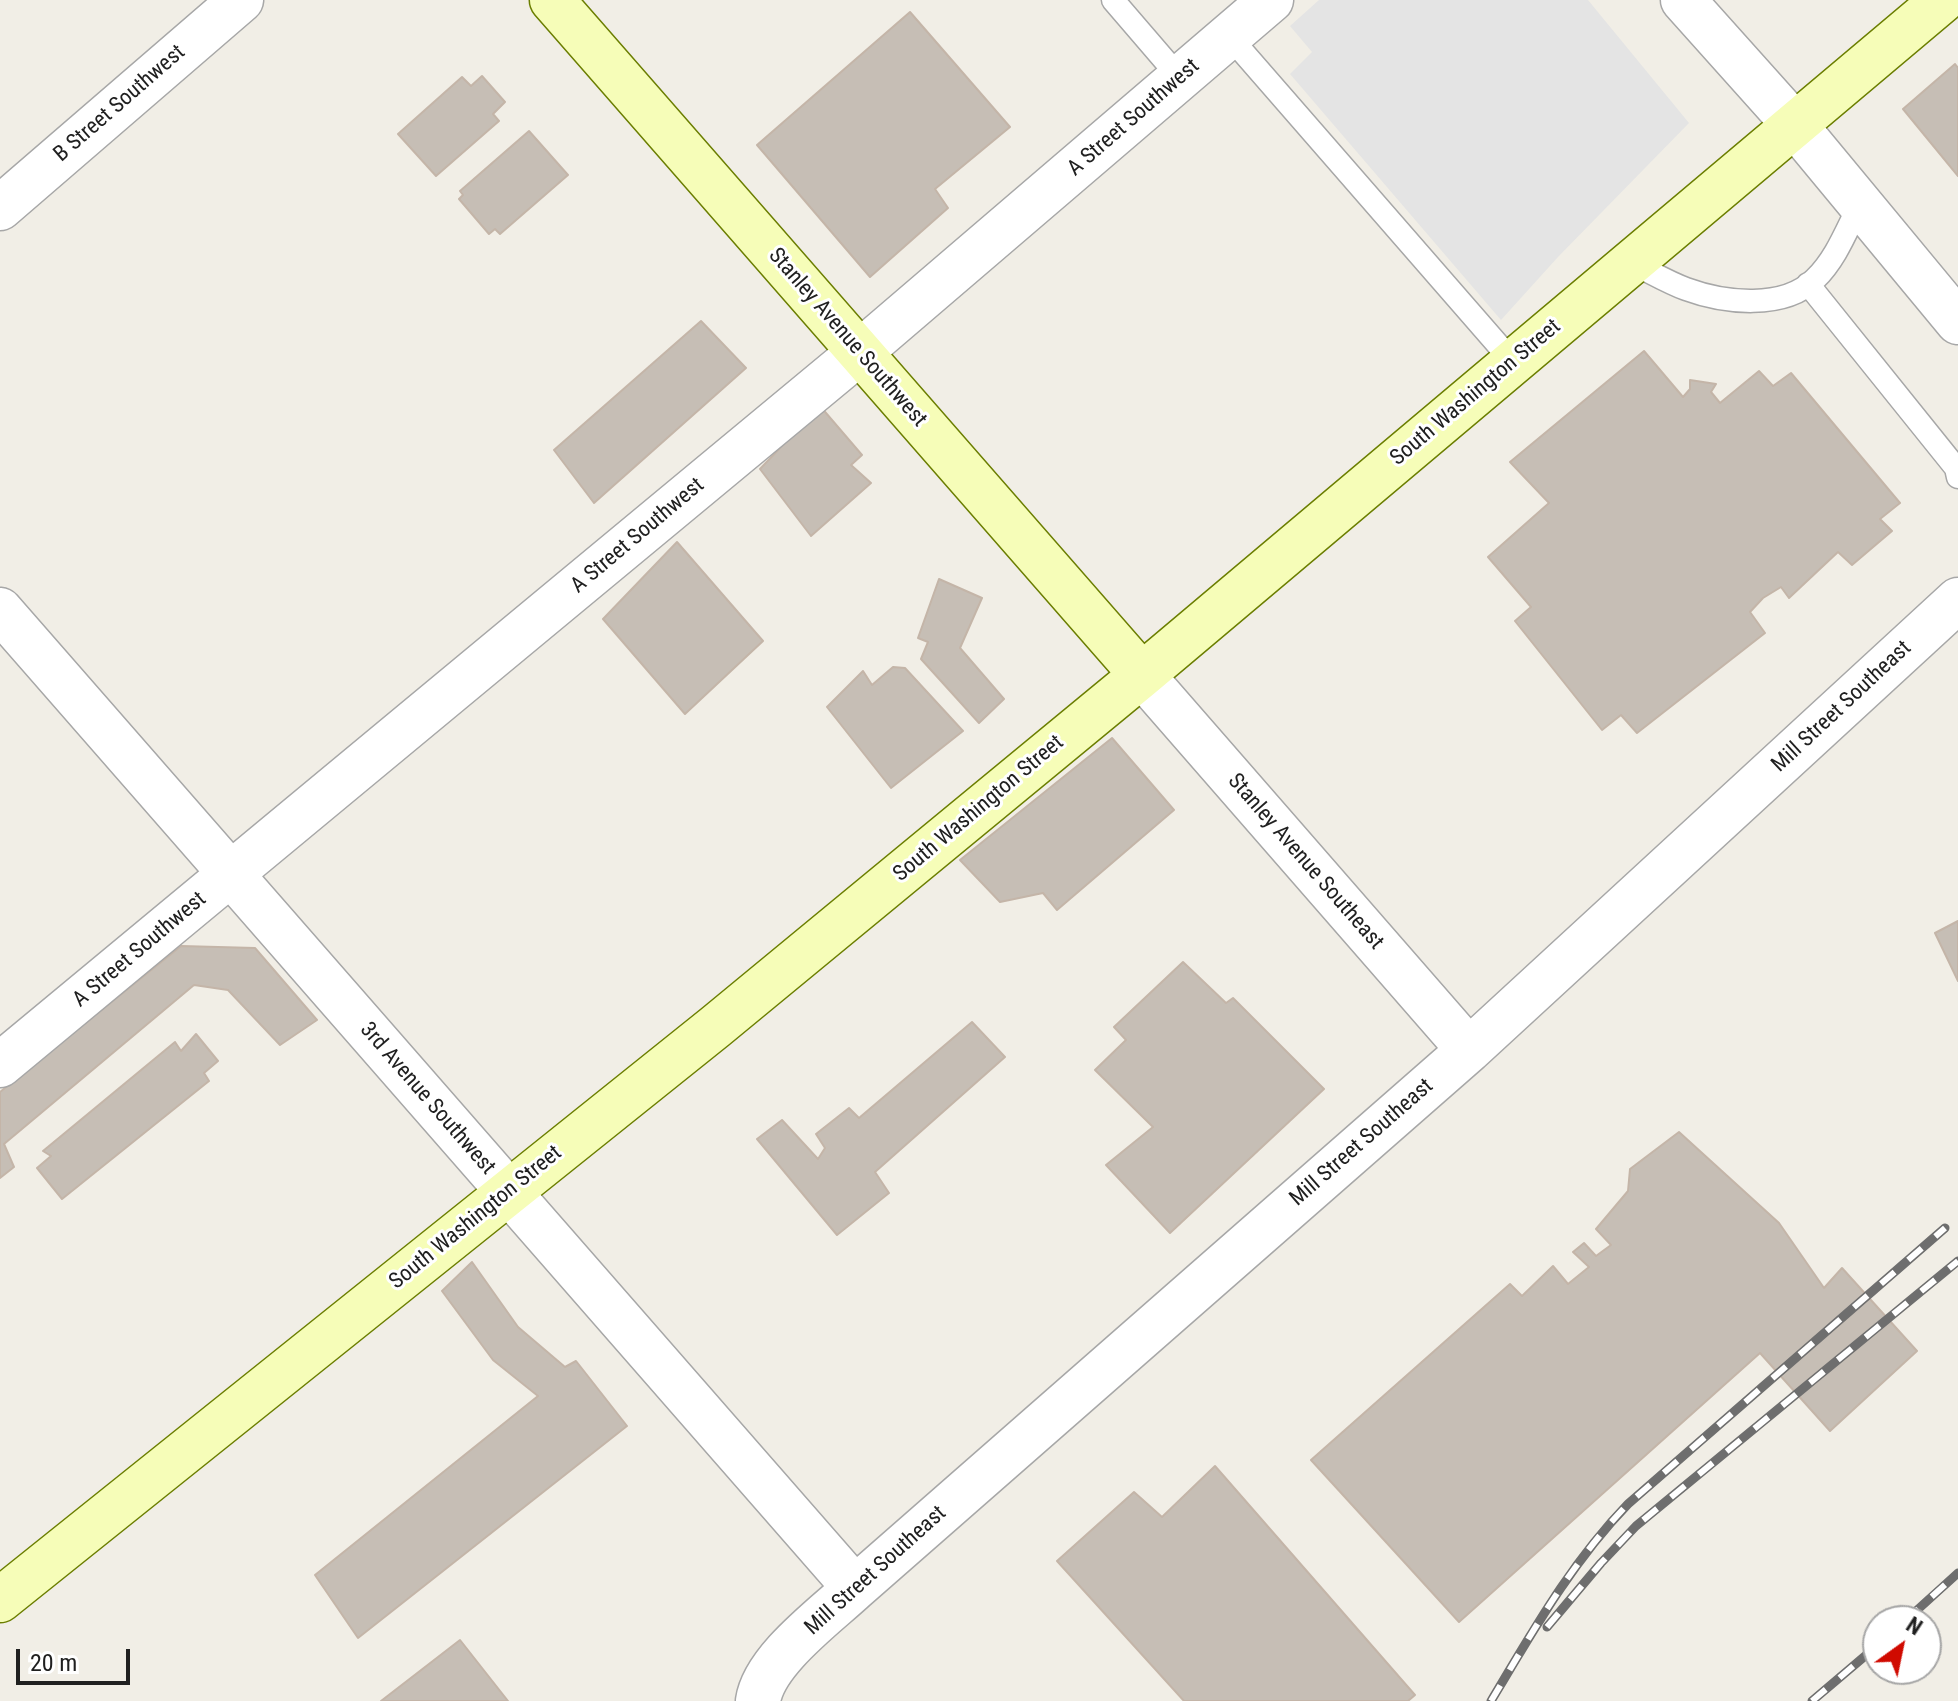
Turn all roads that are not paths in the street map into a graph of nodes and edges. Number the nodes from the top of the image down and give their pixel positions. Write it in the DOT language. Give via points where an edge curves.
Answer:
graph roads {
  1 [pos="241,0"];
  2 [pos="552,0"];
  3 [pos="1113,0"];
  4 [pos="1271,0"];
  5 [pos="1683,0"];
  6 [pos="1943,0"];
  7 [pos="1229,36"];
  8 [pos="1180,78"];
  9 [pos="1794,124"];
  10 [pos="1860,204"];
  11 [pos="0,208"];
  12 [pos="1630,262"];
  13 [pos="1808,284"];
  14 [pos="1958,322"];
  15 [pos="860,352"];
  16 [pos="1513,362"];
  17 [pos="1958,477"];
  18 [pos="1958,599"];
  19 [pos="0,610"];
  20 [pos="1142,675"];
  21 [pos="231,874"];
  22 [pos="1469,1050"];
  23 [pos="0,1065"];
  24 [pos="509,1192"];
  25 [pos="855,1588"];
  26 [pos="0,1600"];
  27 [pos="762,1691"];
  1 -- 11 [label="street, B Street Southwest"];
  2 -- 15 [label="street, Stanley Avenue Southwest"];
  3 -- 8 [label="lane"];
  4 -- 7 [label="street, A Street Southwest"];
  5 -- 9 [label="street"];
  6 -- 9 [label="street, South Washington Street"];
  7 -- 8 [label="street, A Street Southwest"];
  7 -- 16 [label="lane"];
  8 -- 15 [label="street, A Street Southwest"];
  9 -- 10 [label="street"];
  9 -- 12 [label="street, South Washington Street"];
  10 -- 13 [label="lane" via="1834,253"];
  10 -- 14 [label="street"];
  12 -- 13 [label="lane" via="1687,289 1737,302 1784,298"];
  12 -- 16 [label="street, South Washington Street"];
  13 -- 17 [label="lane"];
  15 -- 20 [label="street, Stanley Avenue Southwest"];
  15 -- 21 [label="street, A Street Southwest"];
  16 -- 20 [label="street, South Washington Street"];
  18 -- 22 [label="street, Mill Street Southeast"];
  19 -- 21 [label="street, 3rd Avenue Southwest"];
  20 -- 22 [label="street, Stanley Avenue Southeast"];
  20 -- 24 [label="street, South Washington Street"];
  21 -- 23 [label="street, A Street Southwest"];
  21 -- 24 [label="street, 3rd Avenue Southwest"];
  22 -- 25 [label="street, Mill Street Southeast"];
  24 -- 25 [label="street, 3rd Avenue Southwest"];
  24 -- 26 [label="street, South Washington Street"];
  25 -- 27 [label="street, Mill Street Southeast" via="780,1657"];
}
